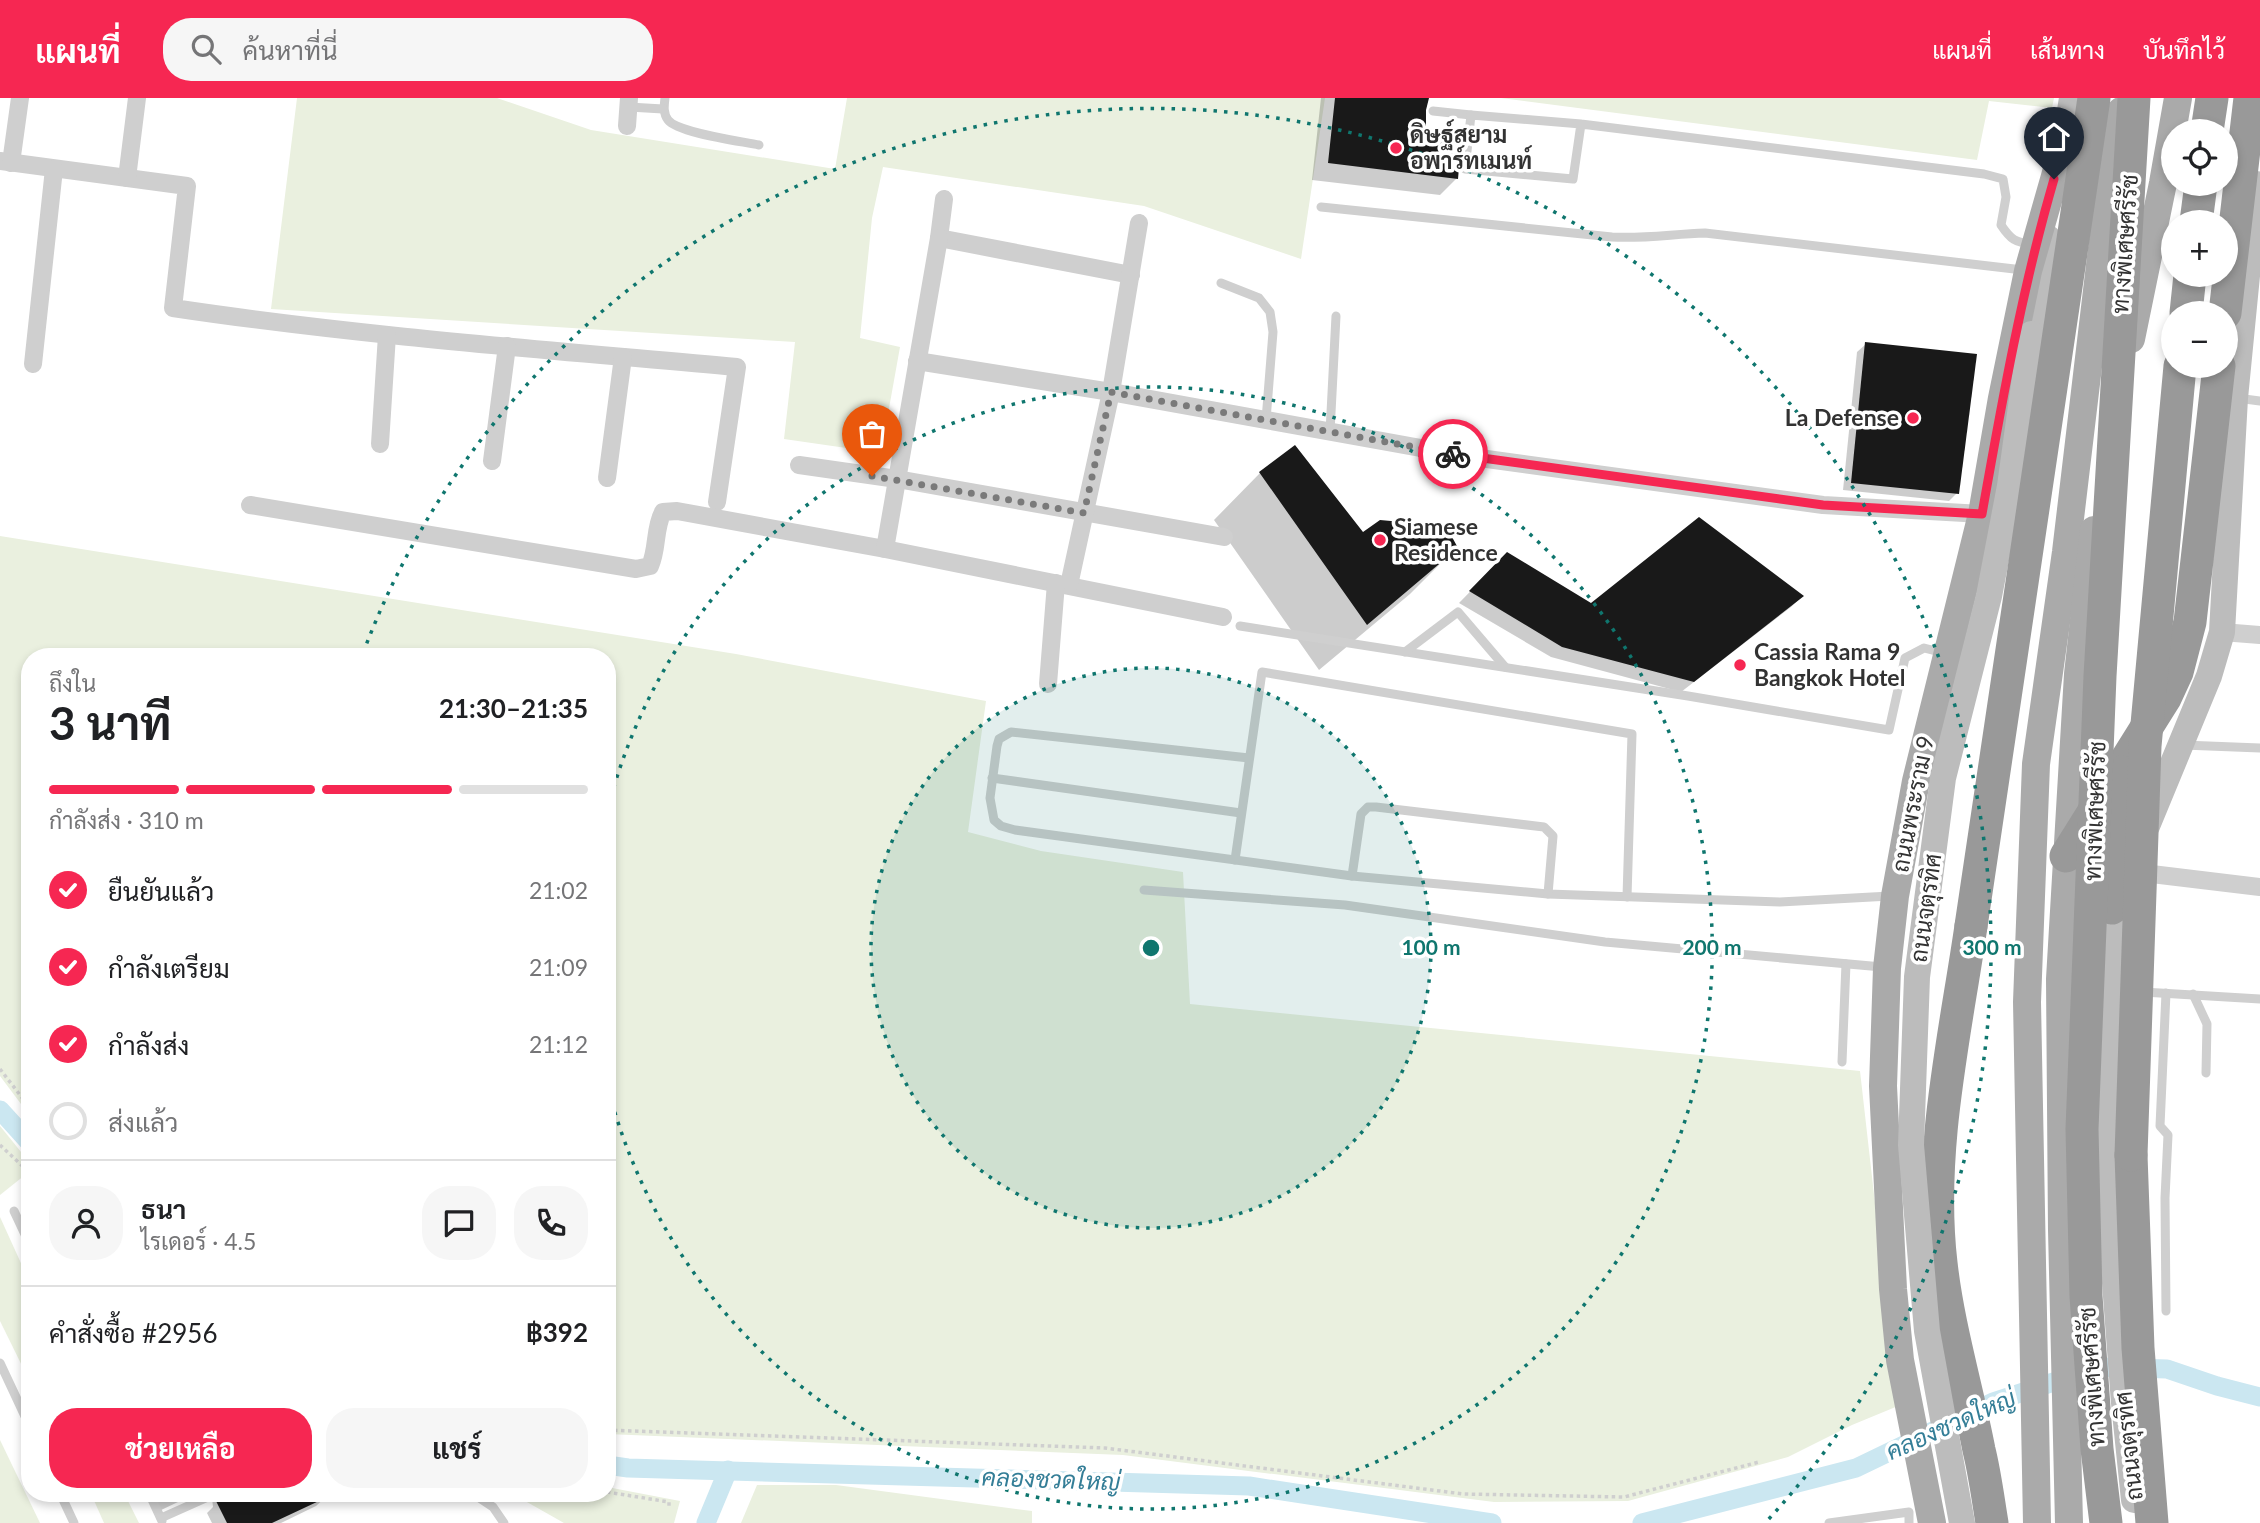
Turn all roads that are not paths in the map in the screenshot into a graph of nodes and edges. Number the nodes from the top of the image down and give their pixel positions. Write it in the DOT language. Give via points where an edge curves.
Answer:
graph roads {
  1 [pos="20,98"];
  2 [pos="137,98"];
  3 [pos="664,98"];
  4 [pos="2072,98"];
  5 [pos="2094,98"];
  6 [pos="2123,98"];
  7 [pos="2134,98"];
  8 [pos="2178,98"];
  9 [pos="2212,98"];
  10 [pos="2250,98"];
  11 [pos="629,103"];
  12 [pos="663,109"];
  13 [pos="1433,111"];
  14 [pos="1471,115"];
  15 [pos="2209,119"];
  16 [pos="1581,124"];
  17 [pos="627,126"];
  18 [pos="2067,134"];
  19 [pos="2260,142"];
  20 [pos="759,145"];
  21 [pos="5,162"];
  22 [pos="54,169"];
  23 [pos="127,178"];
  24 [pos="944,199"];
  25 [pos="1321,207"];
  26 [pos="1139,223"];
  27 [pos="939,238"];
  28 [pos="2031,258"];
  29 [pos="1131,275"];
  30 [pos="1221,283"];
  31 [pos="1336,316"];
  32 [pos="2240,317"];
  33 [pos="387,335"];
  34 [pos="507,346"];
  35 [pos="623,357"];
  36 [pos="917,361"];
  37 [pos="33,364"];
  38 [pos="2179,378"];
  39 [pos="2218,378"];
  40 [pos="2122,384"];
  41 [pos="2085,390"];
  42 [pos="1111,392"];
  43 [pos="2247,399"];
  44 [pos="1266,420"];
  45 [pos="1330,432"];
  46 [pos="380,444"];
  47 [pos="492,461"];
  48 [pos="799,465"];
  49 [pos="607,478"];
  50 [pos="897,480"];
  51 [pos="717,502"];
  52 [pos="250,505"];
  53 [pos="1084,513"];
  54 [pos="1982,514"];
  55 [pos="1224,537"];
  56 [pos="886,549"];
  57 [pos="2066,552"];
  58 [pos="1062,584"];
  59 [pos="1223,617"];
  60 [pos="1240,626"];
  61 [pos="2222,632"];
  62 [pos="2260,635"];
  63 [pos="1405,652"];
  64 [pos="1946,654"];
  65 [pos="1506,667"];
  66 [pos="1048,684"];
  67 [pos="2182,745"];
  68 [pos="2260,748"];
  69 [pos="1249,758"];
  70 [pos="2122,766"];
  71 [pos="992,778"];
  72 [pos="1241,813"];
  73 [pos="2066,856"];
  74 [pos="1234,860"];
  75 [pos="2128,871"];
  76 [pos="1352,876"];
  77 [pos="2260,887"];
  78 [pos="1144,890"];
  79 [pos="1548,894"];
  80 [pos="1895,896"];
  81 [pos="1627,897"];
  82 [pos="2112,908"];
  83 [pos="1846,964"];
  84 [pos="1887,968"];
  85 [pos="2110,990"];
  86 [pos="2166,993"];
  87 [pos="2193,994"];
  88 [pos="2260,999"];
  89 [pos="1842,1062"];
  90 [pos="2206,1073"];
  91 [pos="14,1211"];
  92 [pos="21,1226"];
  93 [pos="2166,1311"];
  94 [pos="0,1363"];
  95 [pos="21,1408"];
  96 [pos="65,1502"];
  97 [pos="153,1502"];
  98 [pos="199,1502"];
  99 [pos="486,1502"];
  100 [pos="1923,1519"];
  101 [pos="162,1521"];
  102 [pos="1861,1521"];
  103 [pos="74,1523"];
  104 [pos="504,1523"];
  105 [pos="1829,1523"];
  106 [pos="1962,1523"];
  107 [pos="1992,1523"];
  108 [pos="2037,1523"];
  109 [pos="2069,1523"];
  110 [pos="2106,1523"];
  111 [pos="2137,1523"];
  112 [pos="2152,1523"];
  1 -- 21 [label="street"];
  2 -- 23 [label="street"];
  3 -- 12 [label="lane"];
  4 -- 18 [label="main road, ถนนพระราม 9"];
  5 -- 107 [label="highway, bridge" via="1945,1102 1938,1188 1941,1263"];
  6 -- 41 [label="main road"];
  7 -- 110 [label="highway, ทางพิเศษศรีรัช, bridge" via="2100,676 2082,1129 2086,1296"];
  8 -- 40 [label="main road"];
  9 -- 15 [label="highway"];
  10 -- 32 [label="highway"];
  11 -- 12 [label="lane"];
  11 -- 17 [label="street"];
  12 -- 20 [label="lane" via="668,121 680,129"];
  13 -- 14 [label="lane"];
  14 -- 16 [label="lane"];
  14 -- 16 [label="lane" via="1465,169 1573,179"];
  16 -- 28 [label="lane" via="2003,179 2006,197 2001,225"];
  18 -- 28 [label="main road, ถนนพระราม 9"];
  18 -- 106 [label="main road, ถนนจตุรทิศ, bridge" via="1989,596 1943,778 1917,978 1912,1159 1927,1331"];
  19 -- 32 [label="main road"];
  21 -- 22 [label="street"];
  22 -- 23 [label="street"];
  22 -- 37 [label="street"];
  23 -- 33 [label="street" via="187,186 173,309"];
  24 -- 27 [label="street"];
  25 -- 28 [label="lane" via="1612,237 1705,233"];
  26 -- 29 [label="street"];
  27 -- 29 [label="street"];
  27 -- 36 [label="street"];
  28 -- 54 [label="main road, ถนนพระราม 9"];
  29 -- 42 [label="street"];
  30 -- 44 [label="lane" via="1259,298 1270,312 1273,332"];
  31 -- 45 [label="lane"];
  32 -- 43 [label="main road"];
  33 -- 34 [label="street"];
  33 -- 46 [label="street"];
  34 -- 35 [label="street"];
  34 -- 47 [label="street"];
  35 -- 49 [label="street"];
  35 -- 51 [label="street" via="737,367"];
  36 -- 42 [label="street"];
  36 -- 50 [label="street"];
  38 -- 112 [label="highway, ทางพิเศษศรีรัช, bridge" via="2145,746 2130,1155 2138,1348"];
  39 -- 70 [label="highway" via="2190,622 2165,698"];
  40 -- 41 [label="main road" via="2116,368 2104,365 2096,369"];
  40 -- 73 [label="main road" via="2097,507 2078,674"];
  41 -- 57 [label="main road"];
  42 -- 44 [label="street"];
  42 -- 53 [label="street"];
  43 -- 61 [label="main road"];
  44 -- 45 [label="street"];
  45 -- 54 [label="street" via="1465,456 1809,503"];
  48 -- 50 [label="street"];
  50 -- 53 [label="street"];
  50 -- 56 [label="street"];
  52 -- 56 [label="street" via="636,569 650,566 663,512"];
  53 -- 55 [label="street"];
  53 -- 58 [label="street"];
  54 -- 57 [label="main road"];
  54 -- 64 [label="main road, ถนนพระราม 9"];
  56 -- 58 [label="street"];
  57 -- 108 [label="main road" via="2036,764 2027,1002"];
  58 -- 59 [label="street"];
  58 -- 66 [label="street"];
  60 -- 63 [label="lane"];
  61 -- 62 [label="street"];
  61 -- 67 [label="main road"];
  63 -- 65 [label="lane"];
  63 -- 65 [label="lane" via="1458,612"];
  64 -- 65 [label="lane" via="1924,648 1905,658 1889,730"];
  64 -- 80 [label="main road, ถนนพระราม 9"];
  67 -- 68 [label="lane"];
  67 -- 75 [label="main road"];
  69 -- 71 [label="lane" via="1011,732 999,739"];
  69 -- 72 [label="lane"];
  69 -- 81 [label="lane" via="1262,672 1632,734"];
  70 -- 73 [label="highway"];
  70 -- 82 [label="highway"];
  71 -- 72 [label="lane"];
  71 -- 74 [label="lane" via="994,820 1001,826"];
  72 -- 74 [label="lane"];
  73 -- 109 [label="main road" via="2060,979"];
  74 -- 76 [label="lane"];
  75 -- 77 [label="street"];
  75 -- 82 [label="main road"];
  76 -- 79 [label="lane"];
  76 -- 79 [label="lane" via="1361,814 1376,807 1544,827 1553,835"];
  78 -- 83 [label="lane" via="1345,905 1605,942"];
  79 -- 81 [label="lane"];
  80 -- 81 [label="lane" via="1780,902"];
  80 -- 84 [label="main road, ถนนพระราม 9"];
  82 -- 85 [label="main road, ถนนจตุรทิศ"];
  83 -- 84 [label="lane"];
  83 -- 89 [label="lane"];
  84 -- 100 [label="main road, ถนนพระราม 9" via="1883,1086 1892,1264 1900,1360"];
  85 -- 86 [label="lane"];
  85 -- 111 [label="main road, ถนนจตุรทิศ" via="2109,1203"];
  86 -- 87 [label="lane"];
  86 -- 93 [label="lane" via="2160,1126 2168,1135"];
  87 -- 88 [label="lane"];
  87 -- 90 [label="lane" via="2207,1024"];
  91 -- 92 [label="lane"];
  94 -- 95 [label="lane"];
  96 -- 103 [label="lane"];
  97 -- 101 [label="lane"];
  98 -- 101 [label="lane"];
  99 -- 104 [label="lane"];
  100 -- 102 [label="lane" via="1909,1512"];
  102 -- 105 [label="lane"];
}
